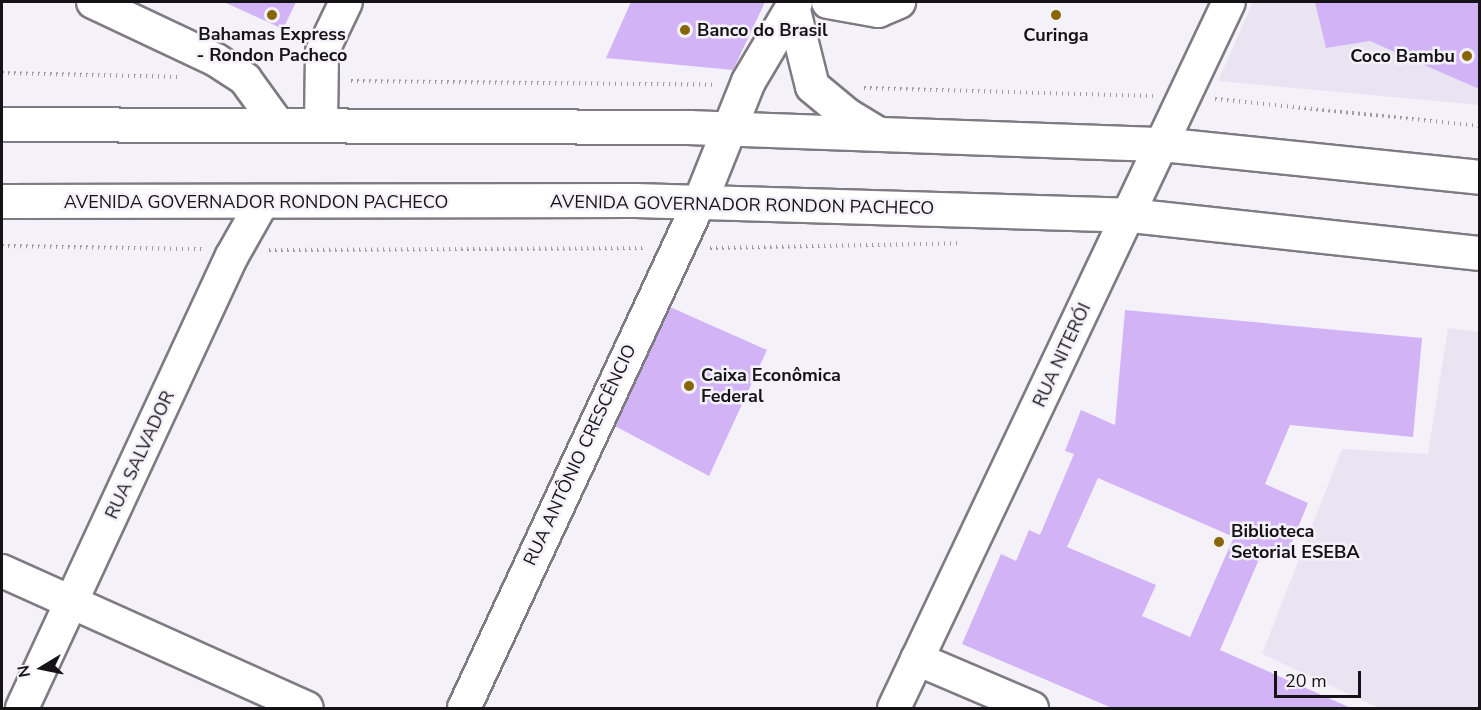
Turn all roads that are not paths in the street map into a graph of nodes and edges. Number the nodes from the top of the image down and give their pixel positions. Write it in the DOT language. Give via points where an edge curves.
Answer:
graph roads {
  1 [pos="93,2"];
  2 [pos="346,2"];
  3 [pos="828,2"];
  4 [pos="899,2"];
  5 [pos="1229,2"];
  6 [pos="794,4"];
  7 [pos="2,124"];
  8 [pos="321,124"];
  9 [pos="279,126"];
  10 [pos="728,129"];
  11 [pos="879,135"];
  12 [pos="1161,144"];
  13 [pos="1479,177"];
  14 [pos="2,201"];
  15 [pos="262,203"];
  16 [pos="699,203"];
  17 [pos="1129,215"];
  18 [pos="1479,253"];
  19 [pos="2,571"];
  20 [pos="72,602"];
  21 [pos="917,659"];
  22 [pos="22,708"];
  23 [pos="307,708"];
  24 [pos="464,708"];
  25 [pos="894,708"];
  26 [pos="1032,708"];
  1 -- 9 [label="street" via="216,60 244,79"];
  2 -- 8 [label="street" via="322,52"];
  3 -- 4 [label="street" via="878,11"];
  5 -- 12 [label="street, RUA NITERÓI"];
  6 -- 10 [label="main road" via="748,81"];
  6 -- 11 [label="main road" via="812,87"];
  7 -- 9 [label="main road"];
  8 -- 9 [label="main road"];
  8 -- 10 [label="main road"];
  10 -- 11 [label="main road"];
  10 -- 16 [label="main road"];
  11 -- 12 [label="main road"];
  12 -- 13 [label="main road"];
  12 -- 17 [label="street, RUA NITERÓI"];
  14 -- 15 [label="main road, AVENIDA GOVERNADOR RONDON PACHECO"];
  15 -- 16 [label="main road, AVENIDA GOVERNADOR RONDON PACHECO"];
  15 -- 20 [label="street, RUA SALVADOR" via="235,250"];
  16 -- 17 [label="main road, AVENIDA GOVERNADOR RONDON PACHECO"];
  16 -- 24 [label="street, RUA ANTÔNIO CRESCÊNCIO"];
  17 -- 18 [label="main road, AVENIDA GOVERNADOR RONDON PACHECO"];
  17 -- 21 [label="street, RUA NITERÓI"];
  19 -- 20 [label="street"];
  20 -- 22 [label="street, RUA SALVADOR"];
  20 -- 23 [label="street"];
  21 -- 25 [label="street, RUA NITERÓI"];
  21 -- 26 [label="street"];
}
